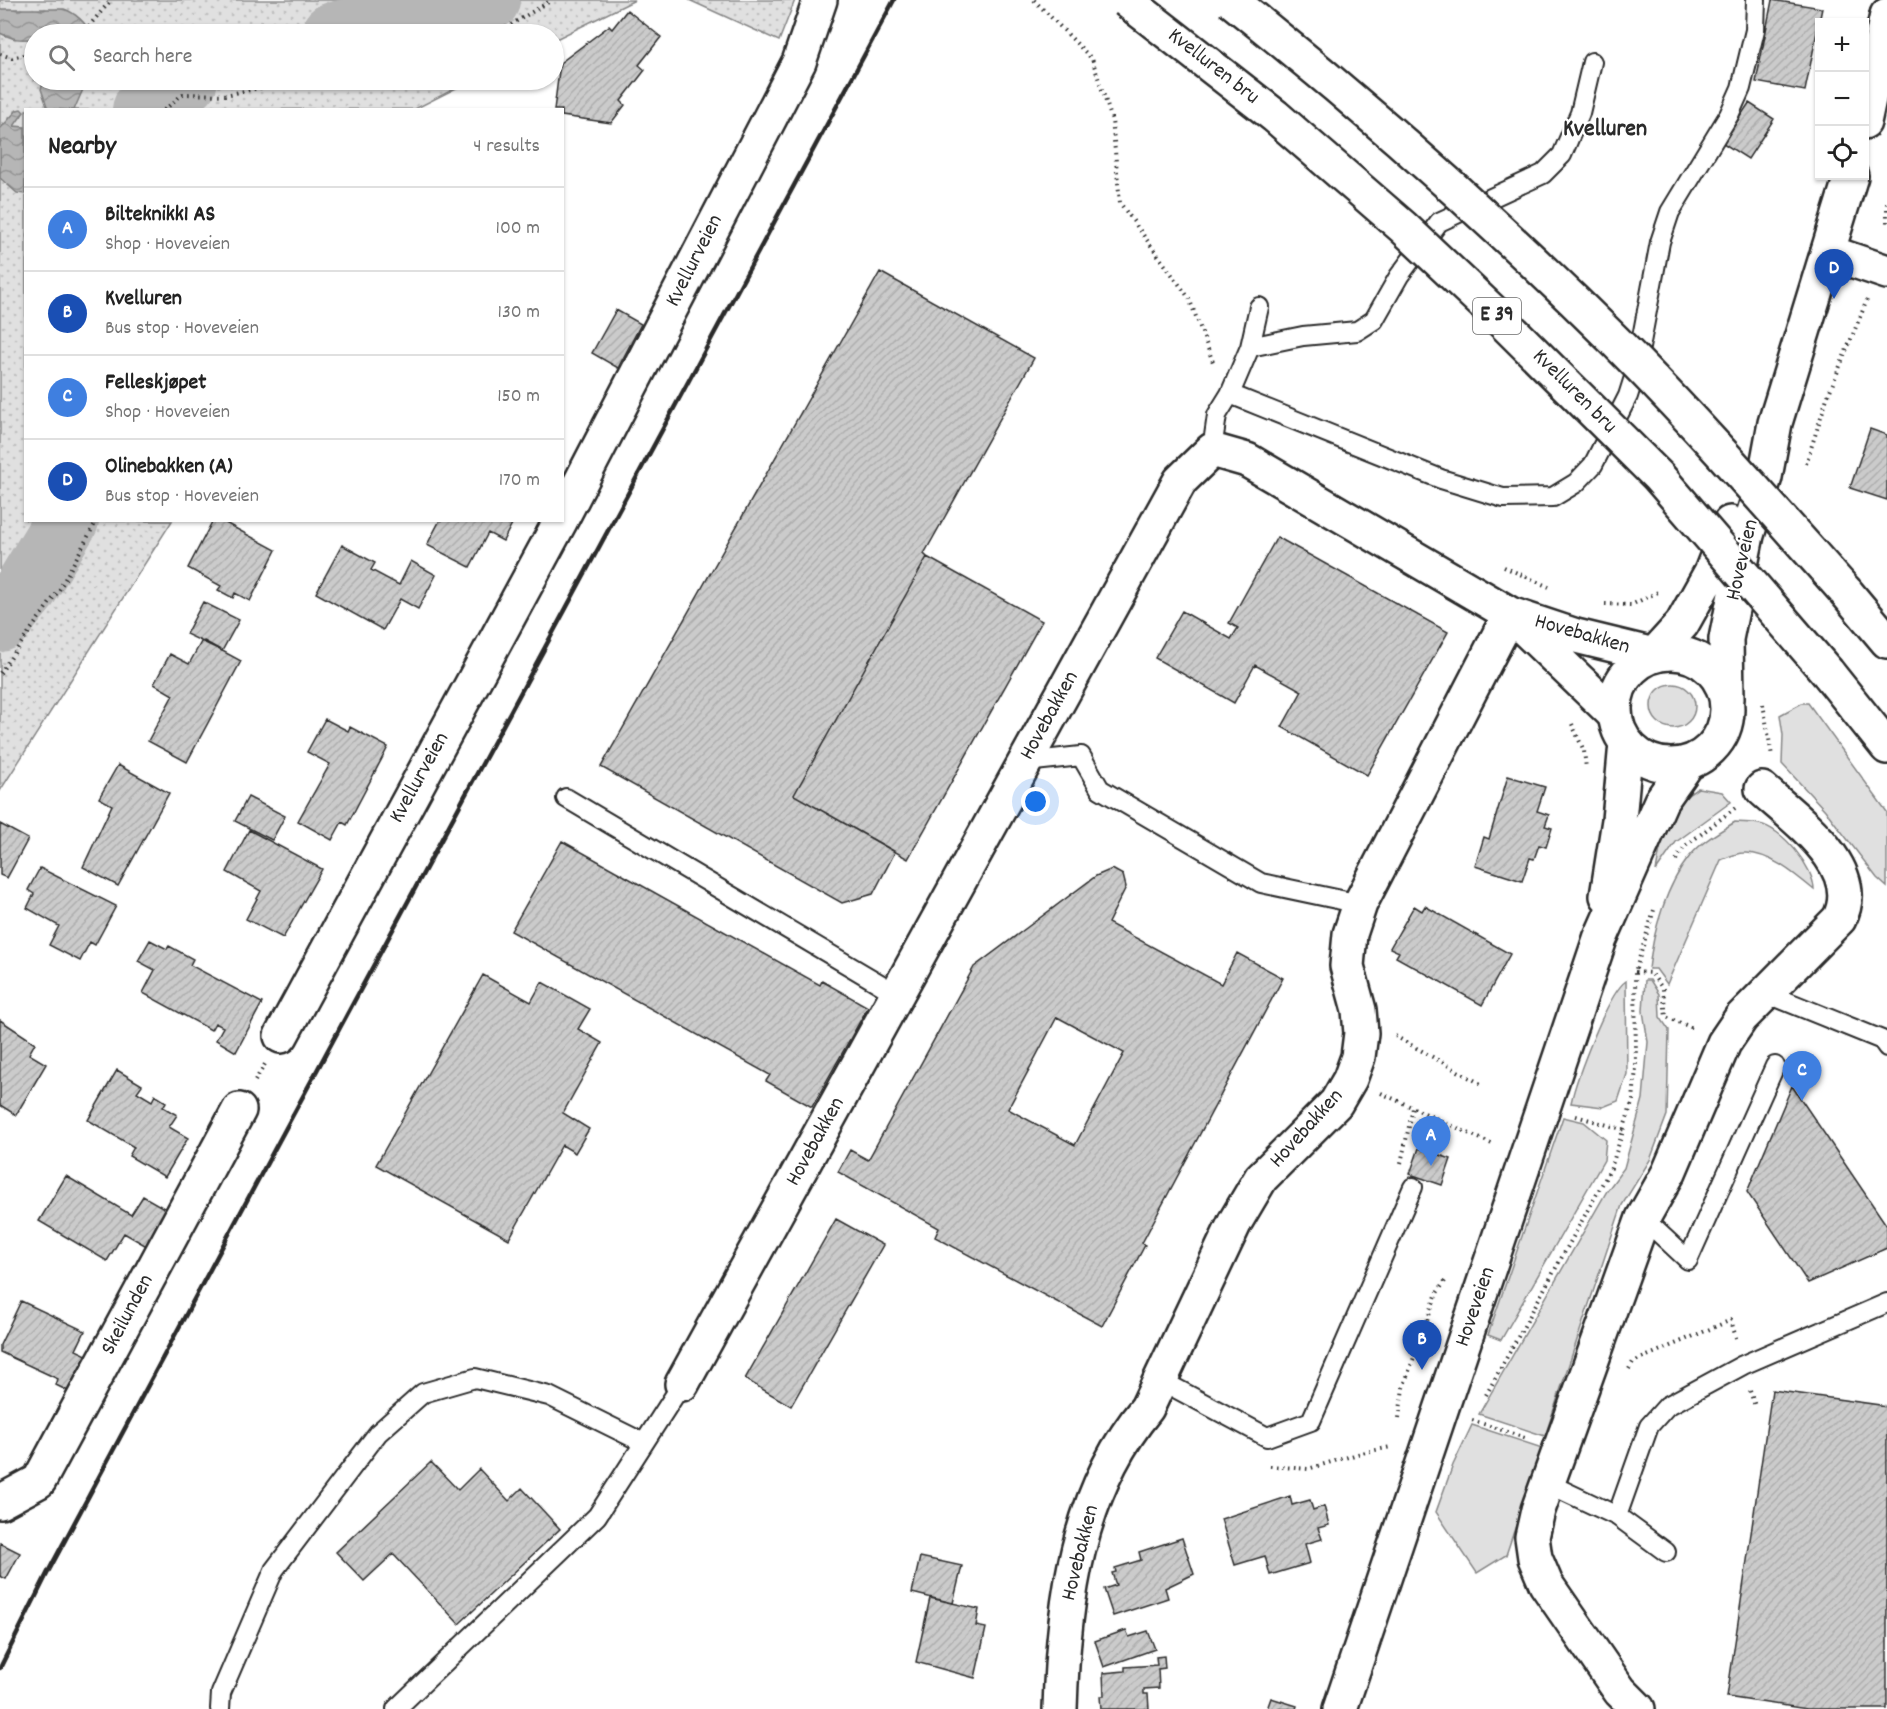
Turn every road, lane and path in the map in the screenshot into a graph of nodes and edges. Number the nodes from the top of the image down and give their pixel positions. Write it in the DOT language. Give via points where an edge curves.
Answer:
graph roads {
  1 [pos="111,0"];
  2 [pos="552,0"];
  3 [pos="820,0"];
  4 [pos="1126,0"];
  5 [pos="1232,0"];
  6 [pos="1756,0"];
  7 [pos="1887,15"];
  8 [pos="91,24"];
  9 [pos="512,24"];
  10 [pos="0,54"];
  11 [pos="24,55"];
  12 [pos="1592,62"];
  13 [pos="250,90"];
  14 [pos="1869,99"];
  15 [pos="166,108"];
  16 [pos="1850,180"];
  17 [pos="1887,203"];
  18 [pos="1887,223"];
  19 [pos="1828,252"];
  20 [pos="1883,270"];
  21 [pos="1259,306"];
  22 [pos="1250,347"];
  23 [pos="1230,394"];
  24 [pos="1775,423"];
  25 [pos="1212,450"];
  26 [pos="1805,465"];
  27 [pos="564,515"];
  28 [pos="96,522"];
  29 [pos="560,522"];
  30 [pos="1846,592"];
  31 [pos="1887,613"];
  32 [pos="1510,614"];
  33 [pos="1887,641"];
  34 [pos="1654,655"];
  35 [pos="0,673"];
  36 [pos="1762,698"];
  37 [pos="1726,699"];
  38 [pos="1572,722"];
  39 [pos="1621,729"];
  40 [pos="1887,747"];
  41 [pos="1025,762"];
  42 [pos="1688,763"];
  43 [pos="1587,774"];
  44 [pos="1762,789"];
  45 [pos="566,798"];
  46 [pos="1670,869"];
  47 [pos="1657,899"];
  48 [pos="1360,904"];
  49 [pos="1600,939"];
  50 [pos="1766,993"];
  51 [pos="897,994"];
  52 [pos="1386,1031"];
  53 [pos="281,1036"];
  54 [pos="1887,1047"];
  55 [pos="1775,1066"];
  56 [pos="1480,1084"];
  57 [pos="1372,1089"];
  58 [pos="1413,1108"];
  59 [pos="239,1110"];
  60 [pos="1574,1116"];
  61 [pos="1625,1130"];
  62 [pos="1498,1134"];
  63 [pos="1495,1145"];
  64 [pos="1491,1157"];
  65 [pos="1413,1187"];
  66 [pos="1643,1218"];
  67 [pos="1449,1275"];
  68 [pos="1887,1303"];
  69 [pos="1743,1365"];
  70 [pos="1627,1372"];
  71 [pos="1160,1380"];
  72 [pos="682,1384"];
  73 [pos="1483,1400"];
  74 [pos="1755,1406"];
  75 [pos="1477,1410"];
  76 [pos="1472,1420"];
  77 [pos="1398,1423"];
  78 [pos="1467,1429"];
  79 [pos="644,1443"];
  80 [pos="1395,1446"];
  81 [pos="1558,1449"];
  82 [pos="1391,1457"];
  83 [pos="1548,1484"];
  84 [pos="0,1502"];
  85 [pos="1617,1516"];
  86 [pos="1666,1552"];
  87 [pos="220,1709"];
  88 [pos="396,1709"];
  89 [pos="1060,1709"];
  90 [pos="1340,1709"];
  91 [pos="1638,1709"];
  1 -- 8 [label="path"];
  2 -- 9 [label="path"];
  3 -- 27 [label="main road, Kvellurveien" via="799,62"];
  4 -- 40 [label="main road, Kvelluren bru / E 39, bridge" via="1275,116 1476,295 1658,476"];
  5 -- 30 [label="main road, bridge" via="1346,93 1536,264 1697,426"];
  6 -- 23 [label="lane" via="1755,30 1741,88 1729,115 1670,212 1660,242 1628,396 1593,465 1576,483 1553,497 1503,498 1441,479"];
  7 -- 14 [label="main road"];
  10 -- 11 [label="path" via="12,58"];
  12 -- 22 [label="lane" via="1580,113 1562,155 1543,174 1439,222 1399,276 1374,320 1358,331 1303,336"];
  13 -- 15 [label="path" via="225,95 183,94"];
  16 -- 19 [label="main road, Hoveveien"];
  17 -- 18 [label="path"];
  19 -- 20 [label="main road"];
  19 -- 24 [label="main road, Hoveveien"];
  20 -- 26 [label="path" via="1827,398"];
  21 -- 22 [label="lane"];
  22 -- 23 [label="lane"];
  23 -- 25 [label="lane" via="1216,415"];
  24 -- 34 [label="main road, Hoveveien" via="1751,468 1711,572 1682,624"];
  24 -- 37 [label="main road, Hoveveien" via="1766,477 1747,535 1726,639"];
  25 -- 32 [label="main road, Hovebakken" via="1247,460"];
  25 -- 41 [label="main road, Hovebakken" via="1180,482"];
  28 -- 35 [label="path" via="59,590"];
  29 -- 53 [label="main road, Kvellurveien"];
  30 -- 31 [label="main road"];
  30 -- 33 [label="main road"];
  32 -- 34 [label="main road, Hovebakken" via="1576,636"];
  32 -- 39 [label="main road, Hovebakken"];
  32 -- 48 [label="main road, Hovebakken"];
  34 -- 37 [label="main road" via="1680,653 1703,663 1718,676"];
  34 -- 39 [label="main road" via="1634,666 1621,683 1615,702"];
  36 -- 44 [label="path" via="1773,760"];
  37 -- 42 [label="main road" via="1726,723 1719,741"];
  38 -- 43 [label="path" via="1584,751"];
  39 -- 42 [label="main road" via="1642,758 1664,765"];
  39 -- 49 [label="main road, Hoveveien" via="1619,820"];
  41 -- 48 [label="lane" via="1081,756 1100,789 1261,883"];
  41 -- 51 [label="main road, Hovebakken"];
  42 -- 49 [label="main road, Hoveveien" via="1661,801"];
  44 -- 46 [label="path" via="1684,847"];
  44 -- 50 [label="main road" via="1825,849 1845,883 1845,907 1839,919"];
  45 -- 51 [label="lane"];
  47 -- 61 [label="path" via="1635,972 1636,1068"];
  48 -- 71 [label="main road, Hovebakken" via="1350,934 1347,966 1362,1033 1350,1079 1336,1103 1261,1178 1235,1222"];
  49 -- 90 [label="main road, Hoveveien"];
  50 -- 54 [label="lane" via="1882,1040"];
  50 -- 66 [label="main road" via="1724,1042 1669,1172"];
  51 -- 72 [label="main road, Hovebakken"];
  52 -- 56 [label="path"];
  53 -- 59 [label="path"];
  55 -- 66 [label="lane" via="1689,1260"];
  57 -- 58 [label="path"];
  58 -- 63 [label="path"];
  58 -- 65 [label="path" via="1400,1171"];
  59 -- 84 [label="main road, Skeilunden" via="39,1481"];
  60 -- 61 [label="path"];
  61 -- 73 [label="path" via="1611,1168"];
  62 -- 63 [label="path"];
  63 -- 64 [label="path"];
  65 -- 71 [label="lane" via="1311,1421 1267,1437"];
  66 -- 81 [label="main road"];
  67 -- 77 [label="path" via="1437,1293 1403,1388"];
  68 -- 69 [label="lane"];
  69 -- 70 [label="path" via="1731,1320 1633,1362"];
  69 -- 74 [label="path"];
  69 -- 85 [label="lane" via="1667,1406 1649,1426"];
  71 -- 89 [label="main road, Hovebakken" via="1147,1408 1120,1444 1085,1520 1071,1577"];
  72 -- 79 [label="lane"];
  75 -- 76 [label="path"];
  76 -- 78 [label="path"];
  76 -- 81 [label="path"];
  79 -- 87 [label="lane" via="549,1396 475,1378 423,1393 378,1433 274,1570 221,1693"];
  79 -- 88 [label="lane" via="597,1516"];
  80 -- 82 [label="path"];
  81 -- 83 [label="main road"];
  83 -- 85 [label="lane"];
  83 -- 91 [label="main road" via="1532,1537 1535,1558 1546,1584 1620,1691"];
  85 -- 86 [label="lane"];
}
